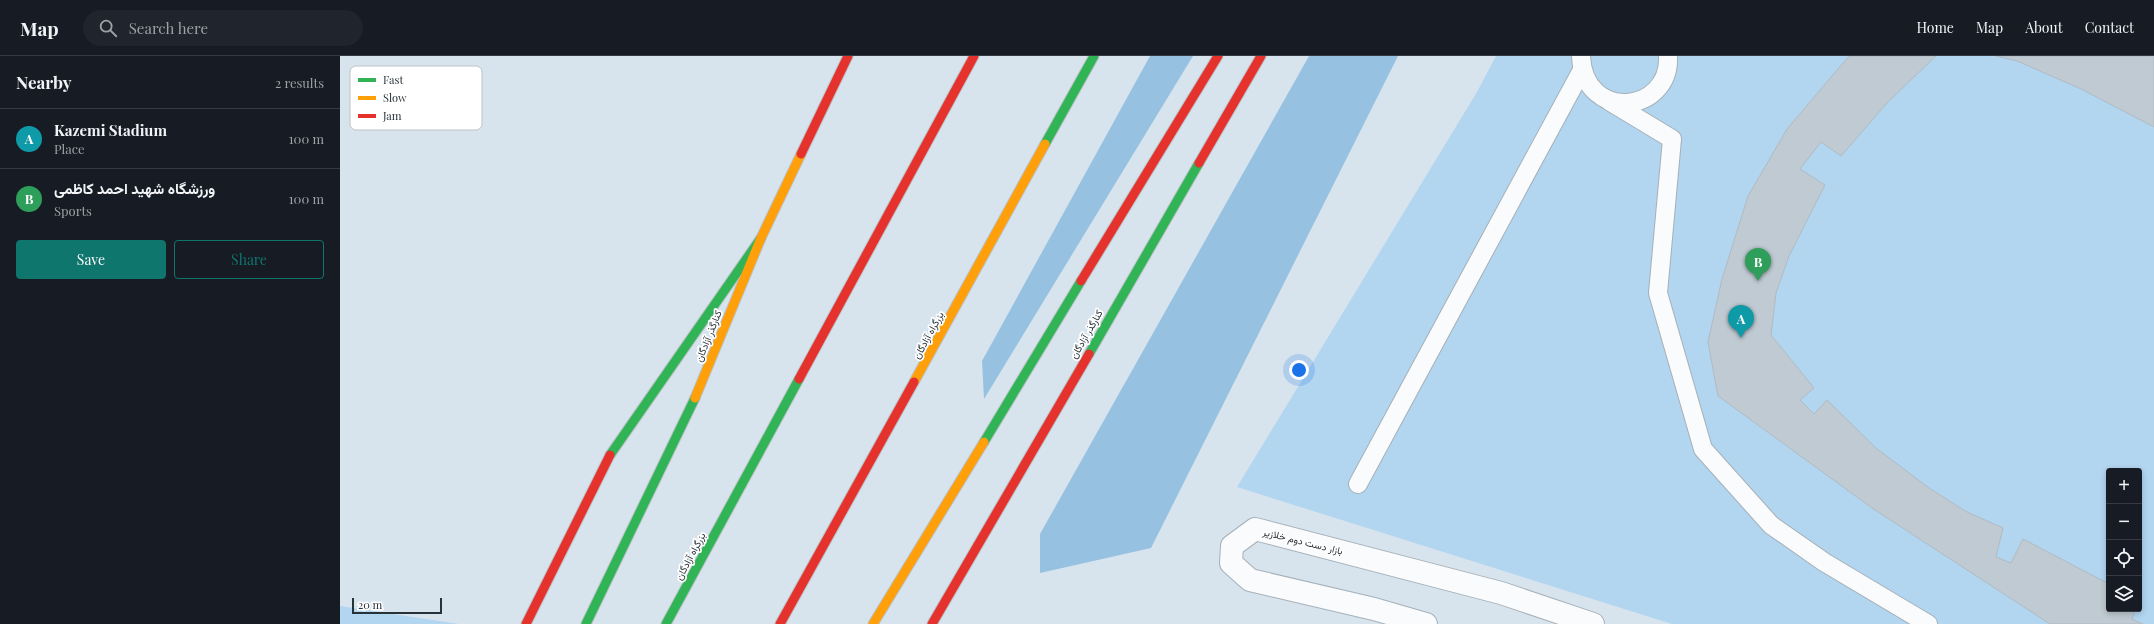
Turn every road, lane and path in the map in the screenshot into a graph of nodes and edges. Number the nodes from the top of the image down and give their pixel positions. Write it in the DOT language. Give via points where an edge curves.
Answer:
graph roads {
  1 [pos="848,56"];
  2 [pos="974,56"];
  3 [pos="1094,56"];
  4 [pos="1218,56"];
  5 [pos="1261,56"];
  6 [pos="1668,56"];
  7 [pos="1582,63"];
  8 [pos="1609,101"];
  9 [pos="761,238"];
  10 [pos="1358,484"];
  11 [pos="526,624"];
  12 [pos="586,624"];
  13 [pos="666,624"];
  14 [pos="780,624"];
  15 [pos="873,624"];
  16 [pos="932,624"];
  17 [pos="1426,624"];
  18 [pos="1594,624"];
  19 [pos="1928,624"];
  1 -- 9 [label="main road, کنارگذر آزادگان"];
  2 -- 13 [label="main road, بزرگراه آزادگان"];
  3 -- 14 [label="main road, بزرگراه آزادگان"];
  4 -- 15 [label="main road"];
  5 -- 16 [label="main road, کنارگذر آزادگان"];
  6 -- 8 [label="lane" via="1667,72 1650,95 1638,102"];
  7 -- 8 [label="lane" via="1587,83 1597,94"];
  7 -- 10 [label="lane"];
  8 -- 19 [label="lane" via="1672,139 1658,292 1703,449 1771,525 1824,562"];
  9 -- 11 [label="main road" via="611,453"];
  9 -- 12 [label="main road, کنارگذر آزادگان" via="690,408"];
  17 -- 18 [label="street, بازار دست دوم خلازیر" via="1250,580 1231,563 1232,546 1255,529 1501,593"];
}
